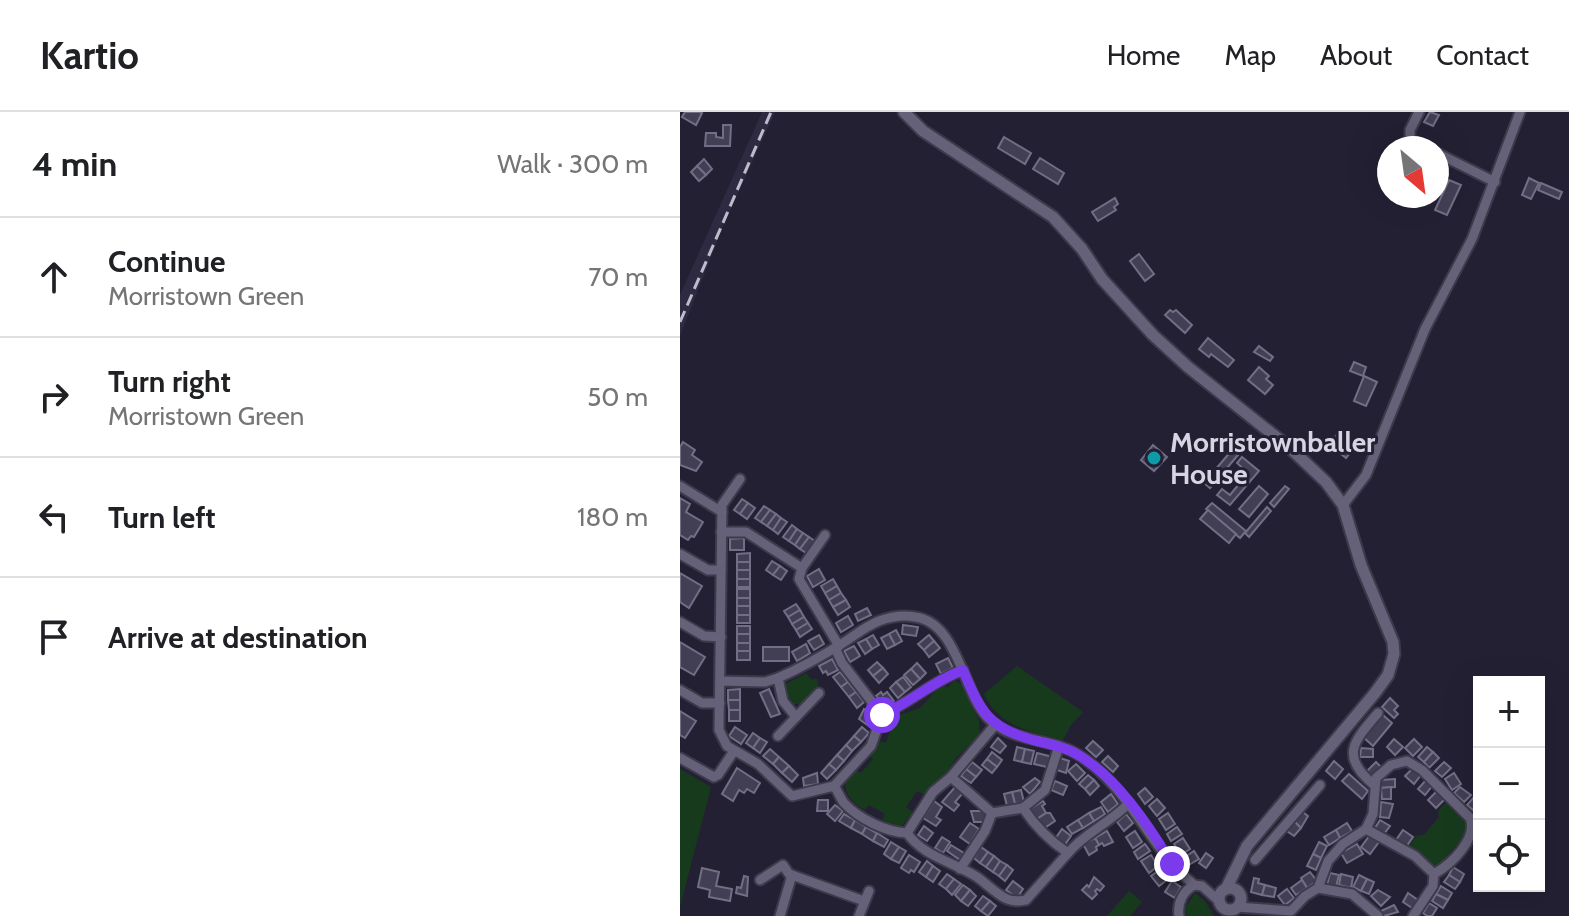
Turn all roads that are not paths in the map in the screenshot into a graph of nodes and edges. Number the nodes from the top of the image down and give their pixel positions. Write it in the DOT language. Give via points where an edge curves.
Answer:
graph roads {
  1 [pos="904,112"];
  2 [pos="1419,112"];
  3 [pos="1520,112"];
  4 [pos="1410,136"];
  5 [pos="1449,159"];
  6 [pos="1495,182"];
  7 [pos="740,479"];
  8 [pos="680,486"];
  9 [pos="1343,505"];
  10 [pos="722,512"];
  11 [pos="721,532"];
  12 [pos="825,535"];
  13 [pos="680,554"];
  14 [pos="802,568"];
  15 [pos="721,570"];
  16 [pos="680,622"];
  17 [pos="721,637"];
  18 [pos="837,647"];
  19 [pos="963,670"];
  20 [pos="778,678"];
  21 [pos="720,681"];
  22 [pos="680,690"];
  23 [pos="819,693"];
  24 [pos="720,703"];
  25 [pos="1378,713"];
  26 [pos="882,715"];
  27 [pos="796,717"];
  28 [pos="995,725"];
  29 [pos="778,736"];
  30 [pos="1059,746"];
  31 [pos="734,751"];
  32 [pos="680,758"];
  33 [pos="951,777"];
  34 [pos="1320,785"];
  35 [pos="1374,785"];
  36 [pos="834,786"];
  37 [pos="1129,803"];
  38 [pos="1023,808"];
  39 [pos="1277,810"];
  40 [pos="992,813"];
  41 [pos="1292,818"];
  42 [pos="1366,829"];
  43 [pos="907,833"];
  44 [pos="1068,853"];
  45 [pos="1255,860"];
  46 [pos="960,869"];
  47 [pos="1434,874"];
  48 [pos="792,875"];
  49 [pos="760,880"];
  50 [pos="1194,885"];
  51 [pos="1318,888"];
  52 [pos="869,891"];
  53 [pos="864,901"];
  54 [pos="1229,902"];
  55 [pos="1293,913"];
  56 [pos="780,916"];
  57 [pos="859,916"];
  58 [pos="1179,916"];
  59 [pos="1378,916"];
  60 [pos="1413,916"];
  1 -- 9 [label="street" via="923,131 1053,217 1153,335 1309,465"];
  2 -- 4 [label="street"];
  3 -- 6 [label="street"];
  5 -- 6 [label="street"];
  6 -- 9 [label="street" via="1425,329 1366,475"];
  7 -- 10 [label="street"];
  8 -- 10 [label="street"];
  9 -- 39 [label="street" via="1394,654 1388,675"];
  10 -- 11 [label="street"];
  11 -- 14 [label="street" via="746,532"];
  11 -- 15 [label="street"];
  12 -- 14 [label="street"];
  13 -- 15 [label="street" via="708,570"];
  14 -- 18 [label="street" via="799,579"];
  15 -- 17 [label="street"];
  16 -- 17 [label="street" via="704,636"];
  17 -- 21 [label="street"];
  18 -- 19 [label="street" via="879,621 921,617 953,646"];
  18 -- 20 [label="street"];
  18 -- 26 [label="street" via="842,663"];
  19 -- 26 [label="street"];
  19 -- 28 [label="street" via="977,704"];
  20 -- 21 [label="street"];
  20 -- 27 [label="street" via="783,701"];
  21 -- 24 [label="street"];
  22 -- 24 [label="street" via="702,703"];
  23 -- 27 [label="street"];
  24 -- 31 [label="street" via="719,730"];
  25 -- 35 [label="street" via="1356,740 1353,759"];
  26 -- 36 [label="street" via="871,746"];
  27 -- 29 [label="street"];
  28 -- 30 [label="street"];
  28 -- 33 [label="street"];
  30 -- 37 [label="street" via="1098,770"];
  30 -- 38 [label="street" via="1045,790"];
  31 -- 32 [label="street" via="714,777"];
  31 -- 36 [label="street" via="758,764 792,796"];
  33 -- 40 [label="street"];
  33 -- 43 [label="street" via="933,792"];
  34 -- 41 [label="street"];
  35 -- 42 [label="street" via="1373,814"];
  35 -- 47 [label="street" via="1391,765 1407,761 1470,818 1472,834"];
  36 -- 43 [label="street" via="856,812 888,831"];
  37 -- 44 [label="street" via="1082,836"];
  37 -- 50 [label="street" via="1172,864"];
  38 -- 40 [label="street"];
  38 -- 44 [label="street"];
  39 -- 41 [label="street"];
  39 -- 54 [label="street" via="1247,846"];
  40 -- 46 [label="street"];
  41 -- 45 [label="street"];
  42 -- 47 [label="street" via="1415,856"];
  42 -- 51 [label="street" via="1328,861"];
  43 -- 46 [label="street"];
  44 -- 46 [label="street" via="1026,900 1004,898"];
  47 -- 60 [label="street" via="1433,886"];
  48 -- 49 [label="street" via="783,865"];
  48 -- 53 [label="street"];
  48 -- 56 [label="street"];
  50 -- 54 [label="street"];
  50 -- 58 [label="street" via="1177,907"];
  51 -- 55 [label="street"];
  51 -- 59 [label="street" via="1352,894"];
  52 -- 53 [label="street"];
  53 -- 57 [label="street"];
  54 -- 55 [label="street"];
}
